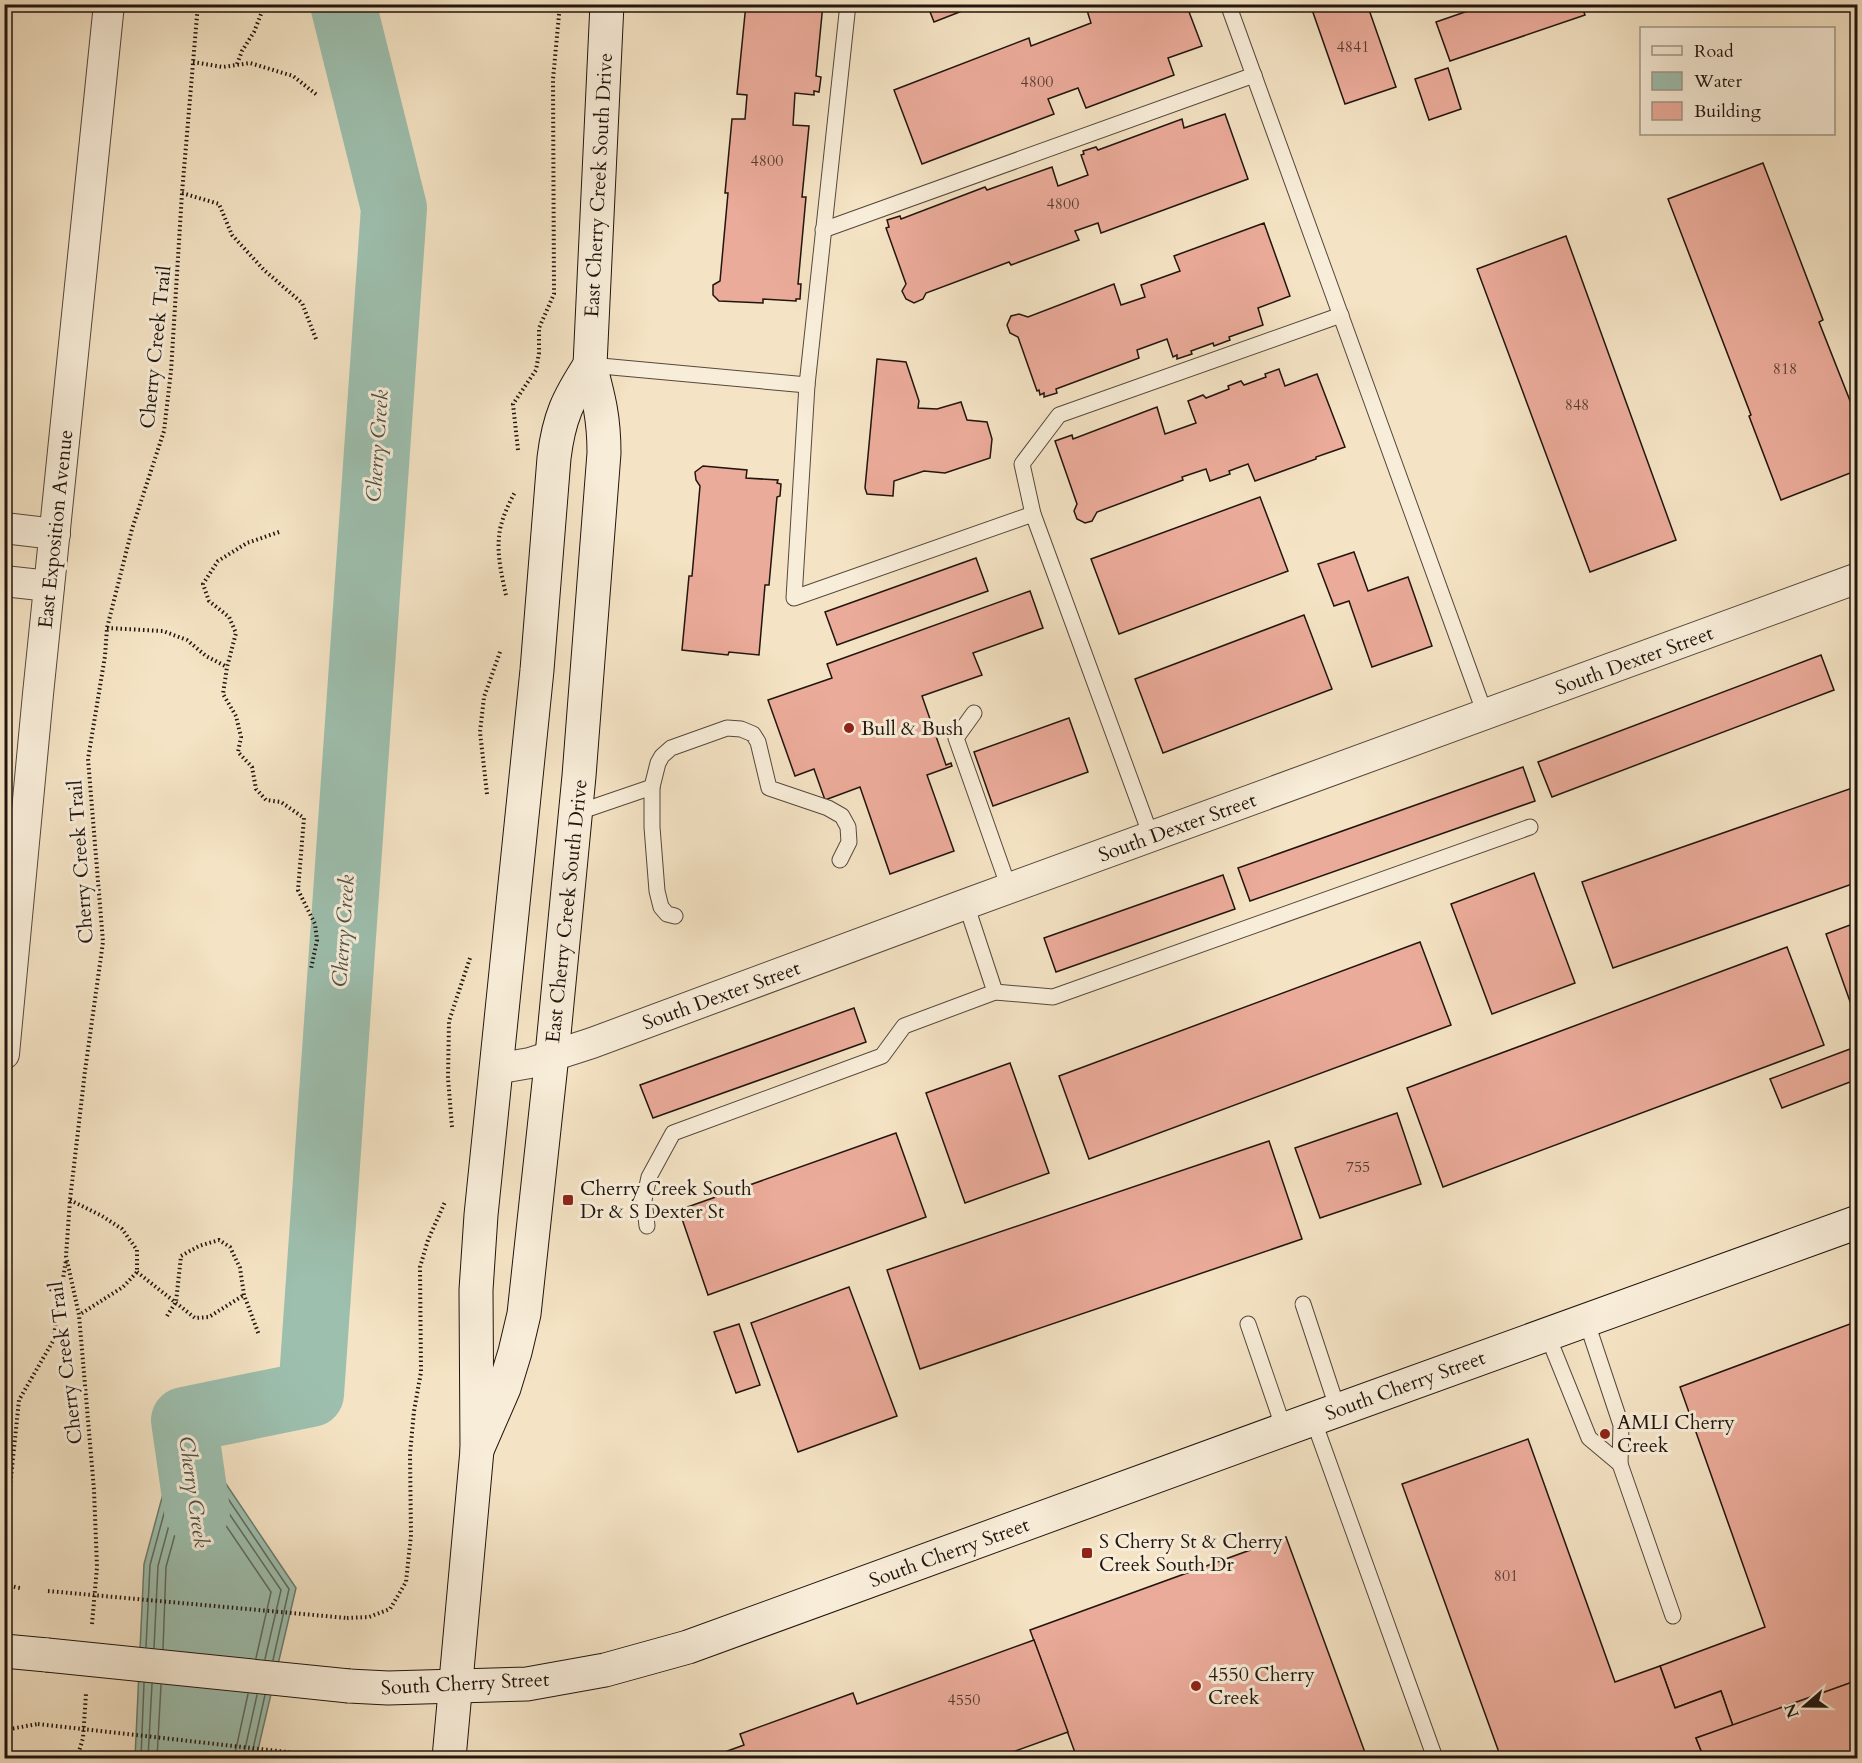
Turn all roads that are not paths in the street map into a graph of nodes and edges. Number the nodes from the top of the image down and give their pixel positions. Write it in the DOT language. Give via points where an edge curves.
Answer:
graph roads {
  1 [pos="109,4"];
  2 [pos="607,4"];
  3 [pos="848,4"];
  4 [pos="1228,4"];
  5 [pos="1254,75"];
  6 [pos="824,230"];
  7 [pos="1341,315"];
  8 [pos="590,365"];
  9 [pos="807,385"];
  10 [pos="1033,514"];
  11 [pos="4,528"];
  12 [pos="55,534"];
  13 [pos="1857,578"];
  14 [pos="4,581"];
  15 [pos="49,586"];
  16 [pos="974,713"];
  17 [pos="1485,714"];
  18 [pos="652,787"];
  19 [pos="576,813"];
  20 [pos="1530,827"];
  21 [pos="1152,836"];
  22 [pos="840,860"];
  23 [pos="1009,888"];
  24 [pos="966,904"];
  25 [pos="675,915"];
  26 [pos="995,992"];
  27 [pos="4,1054"];
  28 [pos="552,1055"];
  29 [pos="495,1069"];
  30 [pos="1857,1222"];
  31 [pos="647,1226"];
  32 [pos="1303,1304"];
  33 [pos="1586,1320"];
  34 [pos="1248,1324"];
  35 [pos="1547,1334"];
  36 [pos="1312,1419"];
  37 [pos="477,1450"];
  38 [pos="1620,1464"];
  39 [pos="1673,1616"];
  40 [pos="4,1651"];
  41 [pos="455,1687"];
  42 [pos="449,1758"];
  43 [pos="1435,1758"];
  1 -- 12 [label="street, East Exposition Avenue"];
  2 -- 8 [label="main road, East Cherry Creek South Drive"];
  3 -- 6 [label="lane"];
  4 -- 5 [label="lane"];
  5 -- 6 [label="lane"];
  5 -- 7 [label="lane"];
  6 -- 9 [label="lane"];
  7 -- 10 [label="lane" via="1059,415 1022,464"];
  7 -- 17 [label="lane"];
  8 -- 9 [label="lane"];
  8 -- 19 [label="main road, East Cherry Creek South Drive" via="602,408 604,453"];
  8 -- 29 [label="main road, East Cherry Creek South Drive" via="564,411 555,454 537,670"];
  9 -- 10 [label="lane" via="794,598"];
  10 -- 21 [label="lane"];
  11 -- 12 [label="street"];
  12 -- 15 [label="street, East Exposition Avenue"];
  13 -- 17 [label="street, South Dexter Street"];
  14 -- 15 [label="street"];
  15 -- 27 [label="street, East Exposition Avenue"];
  16 -- 23 [label="lane" via="956,738"];
  17 -- 21 [label="street, South Dexter Street"];
  18 -- 19 [label="lane"];
  18 -- 22 [label="lane" via="658,763 671,748 728,728 741,729 753,734 758,742 769,788 842,816 849,842"];
  18 -- 25 [label="lane" via="657,891 661,907 667,914"];
  19 -- 28 [label="main road, East Cherry Creek South Drive"];
  20 -- 26 [label="lane" via="1053,997"];
  21 -- 23 [label="street, South Dexter Street"];
  23 -- 24 [label="street, South Dexter Street"];
  24 -- 26 [label="lane"];
  24 -- 28 [label="street, South Dexter Street"];
  26 -- 31 [label="lane" via="904,1026 882,1056 673,1133 650,1177 644,1200"];
  28 -- 29 [label="street, South Dexter Street"];
  28 -- 37 [label="main road, East Cherry Creek South Drive" via="524,1314 504,1388"];
  29 -- 37 [label="main road, East Cherry Creek South Drive" via="476,1290"];
  30 -- 33 [label="main road, South Cherry Street"];
  32 -- 36 [label="lane"];
  33 -- 35 [label="main road, South Cherry Street"];
  33 -- 38 [label="lane" via="1621,1425"];
  34 -- 36 [label="lane"];
  35 -- 36 [label="main road, South Cherry Street"];
  35 -- 38 [label="lane" via="1589,1438"];
  36 -- 41 [label="main road, South Cherry Street" via="688,1647 568,1677 527,1684"];
  36 -- 43 [label="lane"];
  37 -- 41 [label="main road, East Cherry Creek South Drive"];
  38 -- 39 [label="lane"];
  40 -- 41 [label="main road, South Cherry Street, bridge" via="349,1686"];
  41 -- 42 [label="main road, East Cherry Creek South Drive"];
}
